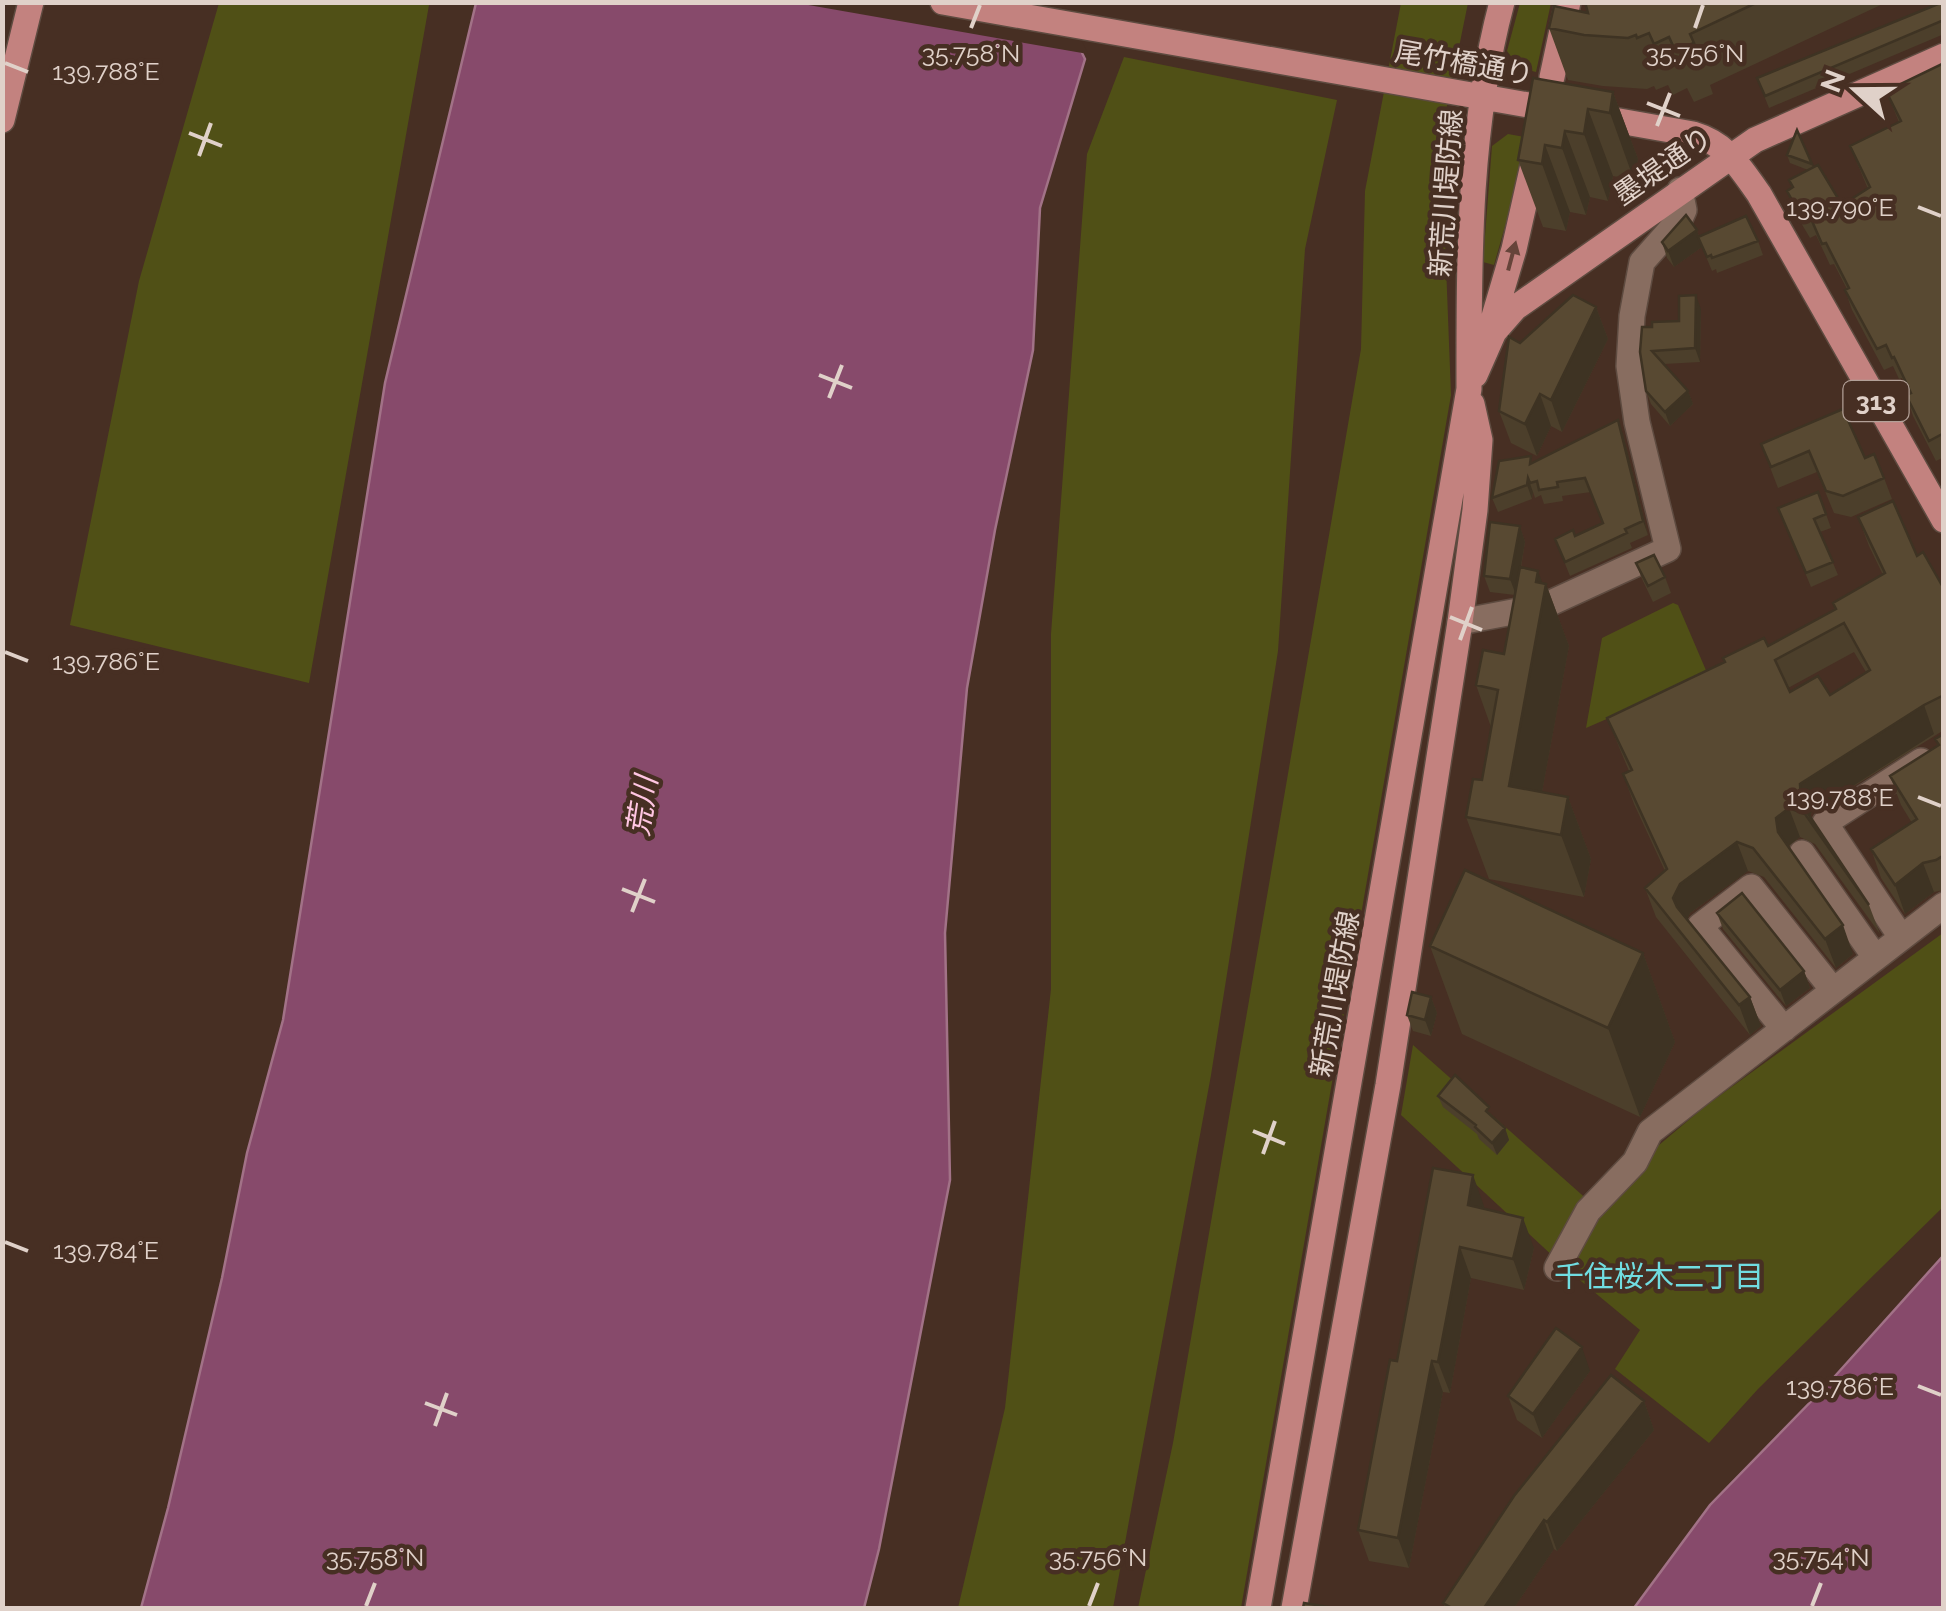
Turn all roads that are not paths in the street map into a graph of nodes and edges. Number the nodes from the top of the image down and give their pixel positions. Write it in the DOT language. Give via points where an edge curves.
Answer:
graph roads {
  1 [pos="31,2"];
  2 [pos="943,2"];
  3 [pos="1502,2"];
  4 [pos="1568,2"];
  5 [pos="1944,56"];
  6 [pos="1552,77"];
  7 [pos="1482,97"];
  8 [pos="2,120"];
  9 [pos="1538,144"];
  10 [pos="1731,154"];
  11 [pos="1680,190"];
  12 [pos="1484,349"];
  13 [pos="1469,389"];
  14 [pos="1944,520"];
  15 [pos="1460,622"];
  16 [pos="1943,748"];
  17 [pos="1802,853"];
  18 [pos="1944,906"];
  19 [pos="1901,936"];
  20 [pos="1874,958"];
  21 [pos="1833,990"];
  22 [pos="1784,1029"];
  23 [pos="1557,1268"];
  24 [pos="1258,1608"];
  25 [pos="1294,1608"];
  1 -- 8 [label="main road"];
  2 -- 7 [label="main road, 尾竹橋通り"];
  3 -- 7 [label="main road, 新荒川堤防線"];
  4 -- 6 [label="main road"];
  5 -- 10 [label="main road, 墨堤通り"];
  7 -- 10 [label="main road, 尾竹橋通り" via="1693,134"];
  7 -- 13 [label="main road, 新荒川堤防線" via="1469,232"];
  12 -- 9 [label="main road, one-way"];
  10 -- 11 [label="main road, 墨堤通り"];
  10 -- 14 [label="main road, 尾竹橋通り / 313"];
  11 -- 12 [label="main road, 墨堤通り" via="1516,308"];
  11 -- 15 [label="street" via="1680,219 1642,262 1629,366 1668,549 1544,606"];
  12 -- 13 [label="main road, 墨堤通り"];
  13 -- 15 [label="main road, 新荒川堤防線" via="1480,440"];
  13 -- 24 [label="main road, 新荒川堤防線"];
  15 -- 25 [label="main road, 新荒川堤防線" via="1384,1105"];
  16 -- 19 [label="street" via="1826,823"];
  17 -- 20 [label="street"];
  18 -- 19 [label="street"];
  19 -- 20 [label="street"];
  20 -- 21 [label="street"];
  21 -- 22 [label="street"];
  21 -- 22 [label="street" via="1751,887 1700,926"];
  22 -- 23 [label="street" via="1650,1132 1636,1162 1588,1211"];
}
